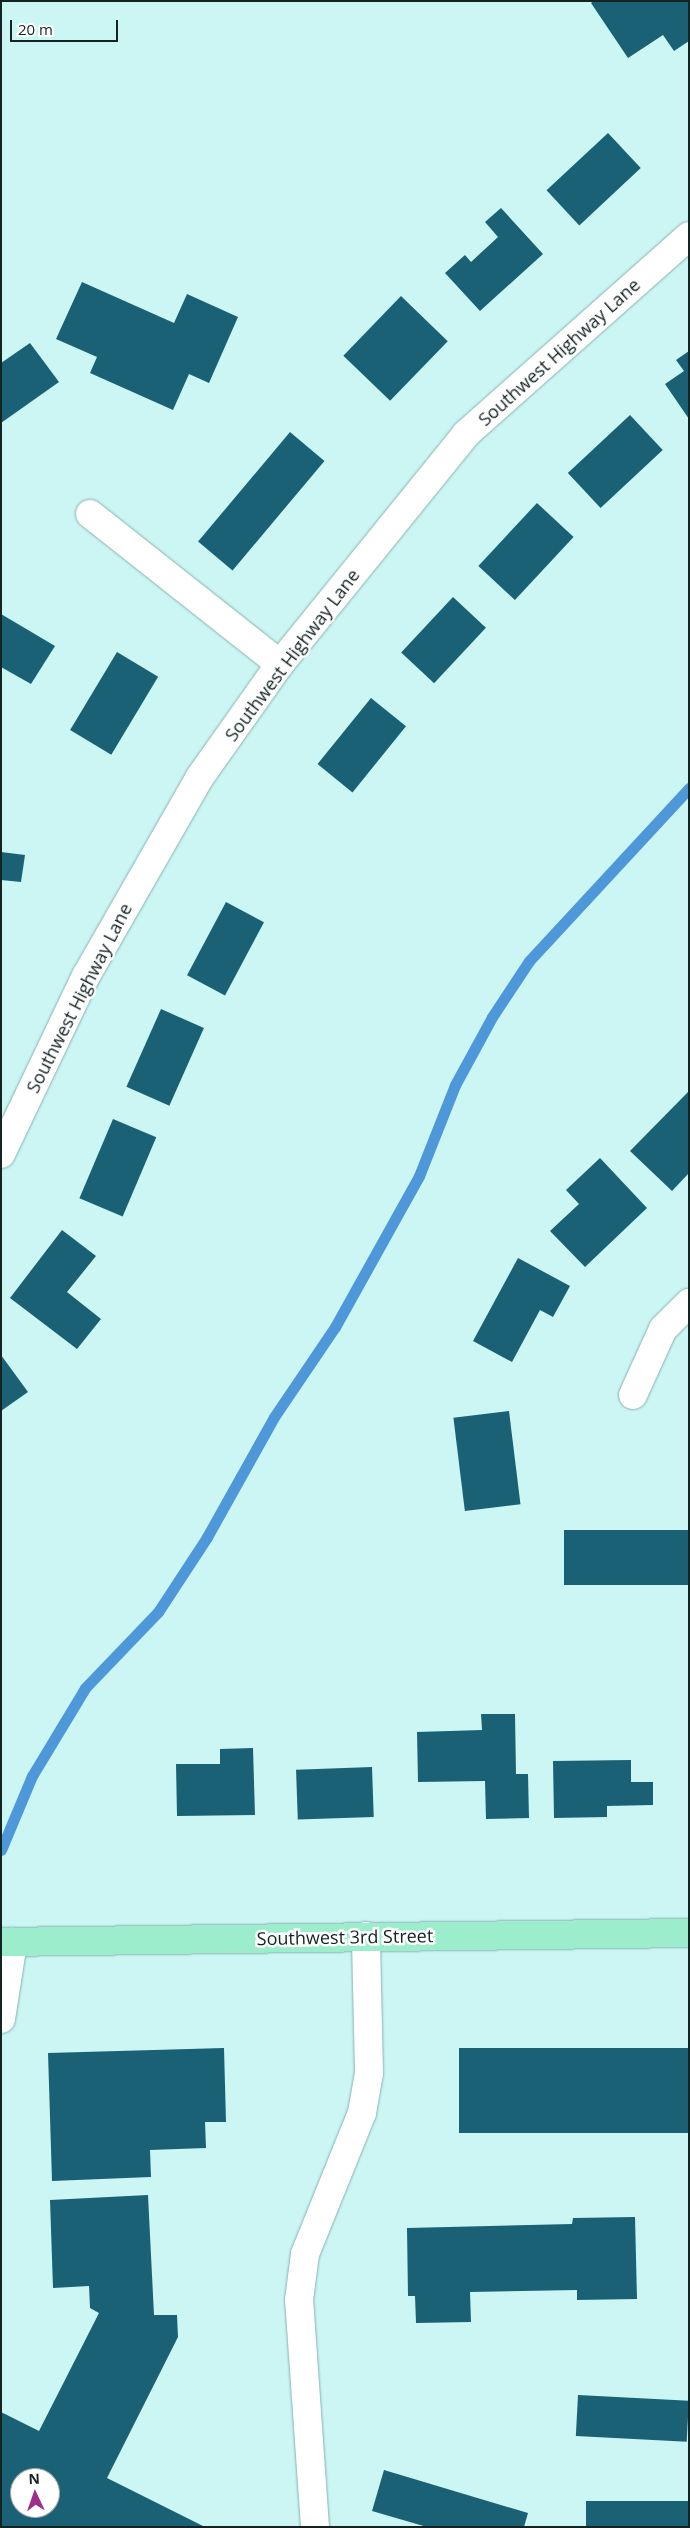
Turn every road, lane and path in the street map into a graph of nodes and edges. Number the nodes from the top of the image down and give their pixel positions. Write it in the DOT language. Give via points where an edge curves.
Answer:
graph roads {
  1 [pos="689,236"];
  2 [pos="90,514"];
  3 [pos="280,664"];
  4 [pos="1,1154"];
  5 [pos="689,1303"];
  6 [pos="633,1395"];
  7 [pos="689,1933"];
  8 [pos="366,1936"];
  9 [pos="7,1942"];
  10 [pos="1,2018"];
  11 [pos="315,2527"];
  1 -- 3 [label="street, Southwest Highway Lane" via="466,434"];
  2 -- 3 [label="street"];
  3 -- 4 [label="street, Southwest Highway Lane" via="200,777 91,968"];
  5 -- 6 [label="street" via="663,1329"];
  7 -- 8 [label="main road, Southwest 3rd Street"];
  8 -- 9 [label="main road, Southwest 3rd Street"];
  8 -- 11 [label="street" via="370,2073 362,2114 305,2254 299,2300"];
  9 -- 10 [label="street"];
}
